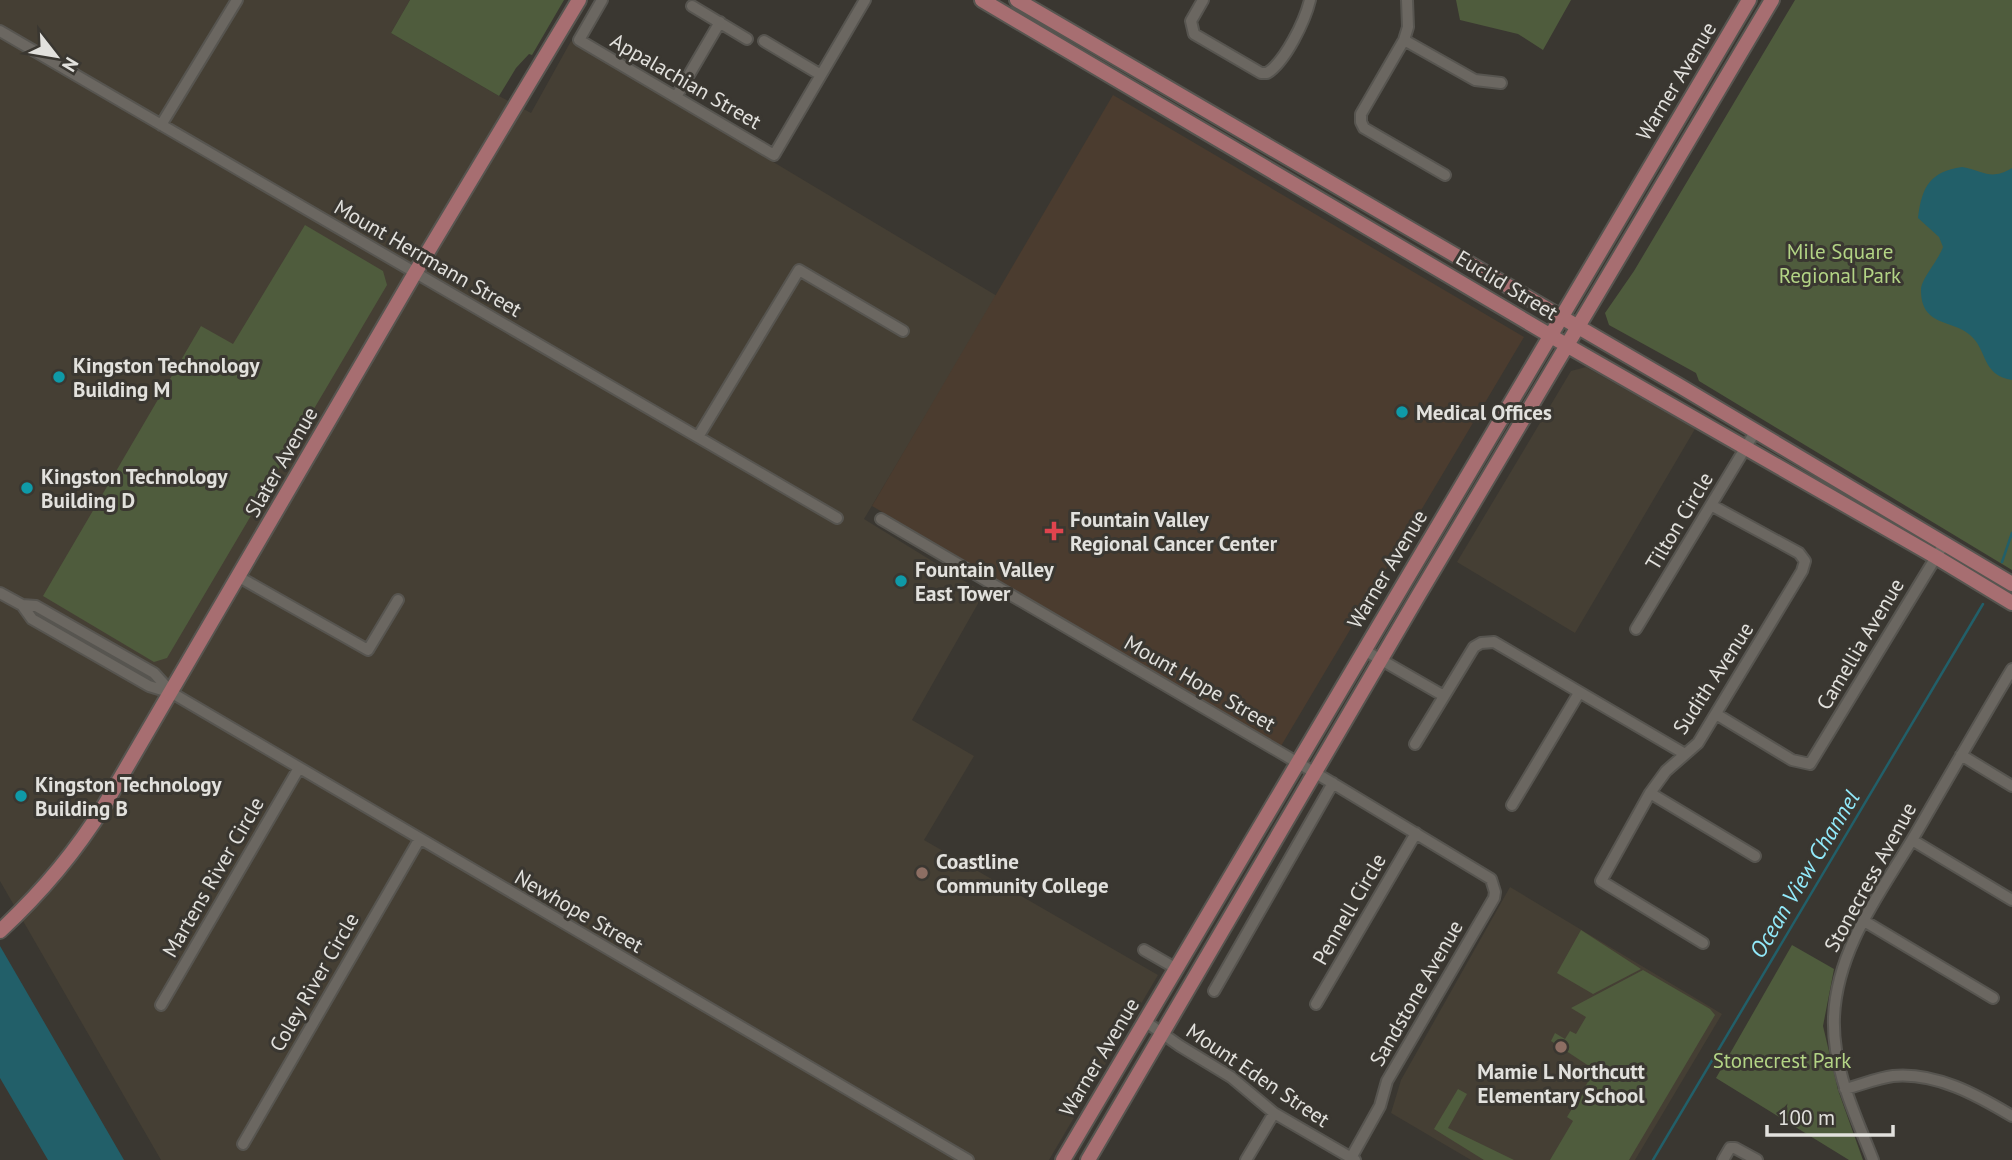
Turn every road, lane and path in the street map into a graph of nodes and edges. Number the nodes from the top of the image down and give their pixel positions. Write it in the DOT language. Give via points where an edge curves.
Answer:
graph roads {
  1 [pos="237,0"];
  2 [pos="579,0"];
  3 [pos="602,0"];
  4 [pos="865,0"];
  5 [pos="982,0"];
  6 [pos="1017,0"];
  7 [pos="1203,0"];
  8 [pos="1310,0"];
  9 [pos="1408,0"];
  10 [pos="1749,0"];
  11 [pos="1772,0"];
  12 [pos="692,6"];
  13 [pos="720,22"];
  14 [pos="0,31"];
  15 [pos="747,38"];
  16 [pos="1404,40"];
  17 [pos="764,41"];
  18 [pos="821,75"];
  19 [pos="1501,83"];
  20 [pos="676,97"];
  21 [pos="161,125"];
  22 [pos="1445,175"];
  23 [pos="415,273"];
  24 [pos="1560,318"];
  25 [pos="1578,328"];
  26 [pos="903,331"];
  27 [pos="1550,335"];
  28 [pos="1568,346"];
  29 [pos="1755,432"];
  30 [pos="698,438"];
  31 [pos="1746,448"];
  32 [pos="1711,505"];
  33 [pos="837,519"];
  34 [pos="881,519"];
  35 [pos="1428,540"];
  36 [pos="1944,544"];
  37 [pos="1936,557"];
  38 [pos="239,577"];
  39 [pos="2012,584"];
  40 [pos="0,593"];
  41 [pos="1418,596"];
  42 [pos="398,600"];
  43 [pos="2012,603"];
  44 [pos="1636,629"];
  45 [pos="1364,650"];
  46 [pos="1381,660"];
  47 [pos="2011,671"];
  48 [pos="172,693"];
  49 [pos="1579,693"];
  50 [pos="1444,696"];
  51 [pos="1716,714"];
  52 [pos="1415,744"];
  53 [pos="1685,754"];
  54 [pos="1961,755"];
  55 [pos="1296,762"];
  56 [pos="299,768"];
  57 [pos="1314,773"];
  58 [pos="1333,783"];
  59 [pos="2012,786"];
  60 [pos="1650,793"];
  61 [pos="1512,805"];
  62 [pos="1416,833"];
  63 [pos="419,840"];
  64 [pos="1912,840"];
  65 [pos="1755,856"];
  66 [pos="1494,886"];
  67 [pos="2012,900"];
  68 [pos="1864,920"];
  69 [pos="0,931"];
  70 [pos="1703,943"];
  71 [pos="1144,950"];
  72 [pos="1177,969"];
  73 [pos="1213,992"];
  74 [pos="1993,999"];
  75 [pos="1316,1004"];
  76 [pos="161,1005"];
  77 [pos="1146,1022"];
  78 [pos="1163,1034"];
  79 [pos="1845,1089"];
  80 [pos="1274,1113"];
  81 [pos="2012,1116"];
  82 [pos="243,1144"];
  83 [pos="1353,1159"];
  84 [pos="968,1160"];
  85 [pos="1063,1160"];
  86 [pos="1088,1160"];
  87 [pos="1246,1160"];
  88 [pos="1723,1160"];
  89 [pos="1757,1160"];
  90 [pos="1873,1160"];
  1 -- 21 [label="street"];
  2 -- 23 [label="main road, Slater Avenue"];
  3 -- 20 [label="street, Appalachian Street" via="579,40"];
  4 -- 18 [label="street"];
  5 -- 27 [label="main road, Euclid Street"];
  6 -- 24 [label="main road, Euclid Street"];
  7 -- 8 [label="street" via="1191,21 1194,34 1254,71 1267,73 1280,62"];
  9 -- 16 [label="street"];
  10 -- 24 [label="main road, Warner Avenue"];
  11 -- 25 [label="main road, Warner Avenue"];
  12 -- 13 [label="street"];
  13 -- 15 [label="street"];
  13 -- 20 [label="street"];
  14 -- 21 [label="street, Mount Herrmann Street"];
  16 -- 19 [label="street" via="1475,80"];
  16 -- 22 [label="street" via="1361,121 1364,128"];
  17 -- 18 [label="street"];
  18 -- 20 [label="street, Appalachian Street" via="774,155"];
  21 -- 23 [label="street, Mount Herrmann Street"];
  23 -- 30 [label="street, Mount Herrmann Street"];
  23 -- 38 [label="main road, Slater Avenue"];
  24 -- 25 [label="main road, Euclid Street"];
  24 -- 27 [label="main road, Warner Avenue"];
  25 -- 28 [label="main road, Warner Avenue"];
  25 -- 29 [label="main road, Euclid Street"];
  26 -- 30 [label="street" via="799,271"];
  27 -- 28 [label="main road, Euclid Street"];
  27 -- 35 [label="main road, Warner Avenue"];
  28 -- 31 [label="main road, Euclid Street"];
  28 -- 41 [label="main road, Warner Avenue"];
  29 -- 31 [label="street, Tilton Circle"];
  29 -- 36 [label="main road, Euclid Street"];
  30 -- 33 [label="street, Mount Herrmann Street"];
  31 -- 32 [label="street, Tilton Circle"];
  31 -- 37 [label="main road, Euclid Street"];
  32 -- 44 [label="street, Tilton Circle"];
  32 -- 51 [label="street, Sudith Avenue" via="1799,553 1805,561"];
  34 -- 55 [label="street, Mount Hope Street"];
  35 -- 41 [label="main road" via="1432,555 1419,581"];
  35 -- 45 [label="main road, Warner Avenue"];
  36 -- 37 [label="street, Camellia Avenue"];
  36 -- 39 [label="main road, Euclid Street"];
  37 -- 43 [label="main road, Euclid Street"];
  37 -- 51 [label="street, Camellia Avenue" via="1810,764 1792,760"];
  38 -- 42 [label="street" via="368,650"];
  38 -- 48 [label="main road, Slater Avenue"];
  40 -- 48 [label="street, Newhope Street" via="22,605 32,619 149,686"];
  41 -- 46 [label="main road, Warner Avenue"];
  45 -- 46 [label="street"];
  45 -- 55 [label="main road, Warner Avenue"];
  46 -- 50 [label="street"];
  46 -- 57 [label="main road, Warner Avenue"];
  47 -- 54 [label="street, Stonecress Avenue"];
  48 -- 56 [label="street, Newhope Street"];
  48 -- 69 [label="main road, Slater Avenue" via="86,836 51,881"];
  49 -- 50 [label="street" via="1494,642 1474,647"];
  49 -- 53 [label="street"];
  49 -- 61 [label="street"];
  50 -- 52 [label="street"];
  51 -- 53 [label="street, Sudith Avenue" via="1698,743"];
  53 -- 60 [label="street, Sudith Avenue"];
  54 -- 59 [label="street"];
  54 -- 64 [label="street, Stonecress Avenue"];
  55 -- 57 [label="street, Mount Hope Street"];
  55 -- 72 [label="main road, Warner Avenue"];
  56 -- 63 [label="street, Newhope Street"];
  56 -- 76 [label="street, Martens River Circle"];
  57 -- 58 [label="street, Mount Hope Street"];
  57 -- 78 [label="main road, Warner Avenue"];
  58 -- 62 [label="street, Mount Hope Street"];
  58 -- 73 [label="street"];
  60 -- 65 [label="street"];
  60 -- 70 [label="street, Sudith Avenue" via="1601,881"];
  62 -- 66 [label="street, Mount Hope Street" via="1487,876"];
  62 -- 75 [label="street, Pennell Circle"];
  63 -- 82 [label="street, Coley River Circle"];
  63 -- 84 [label="street, Newhope Street"];
  64 -- 67 [label="street"];
  64 -- 68 [label="street, Stonecress Avenue"];
  66 -- 83 [label="street, Sandstone Avenue" via="1494,898 1387,1081 1380,1106"];
  68 -- 74 [label="street"];
  68 -- 79 [label="street, Stonecress Avenue" via="1841,970 1836,994 1835,1045"];
  71 -- 72 [label="street"];
  72 -- 77 [label="main road, Warner Avenue"];
  77 -- 78 [label="street, Mount Eden Street"];
  77 -- 85 [label="main road, Warner Avenue"];
  78 -- 80 [label="street, Mount Eden Street" via="1231,1077"];
  78 -- 86 [label="main road, Warner Avenue"];
  79 -- 81 [label="street" via="1892,1076 1928,1079 1954,1086"];
  79 -- 90 [label="street, Stonecress Avenue"];
  80 -- 83 [label="street, Mount Eden Street"];
  80 -- 87 [label="street"];
  88 -- 89 [label="street" via="1735,1147"];
}
